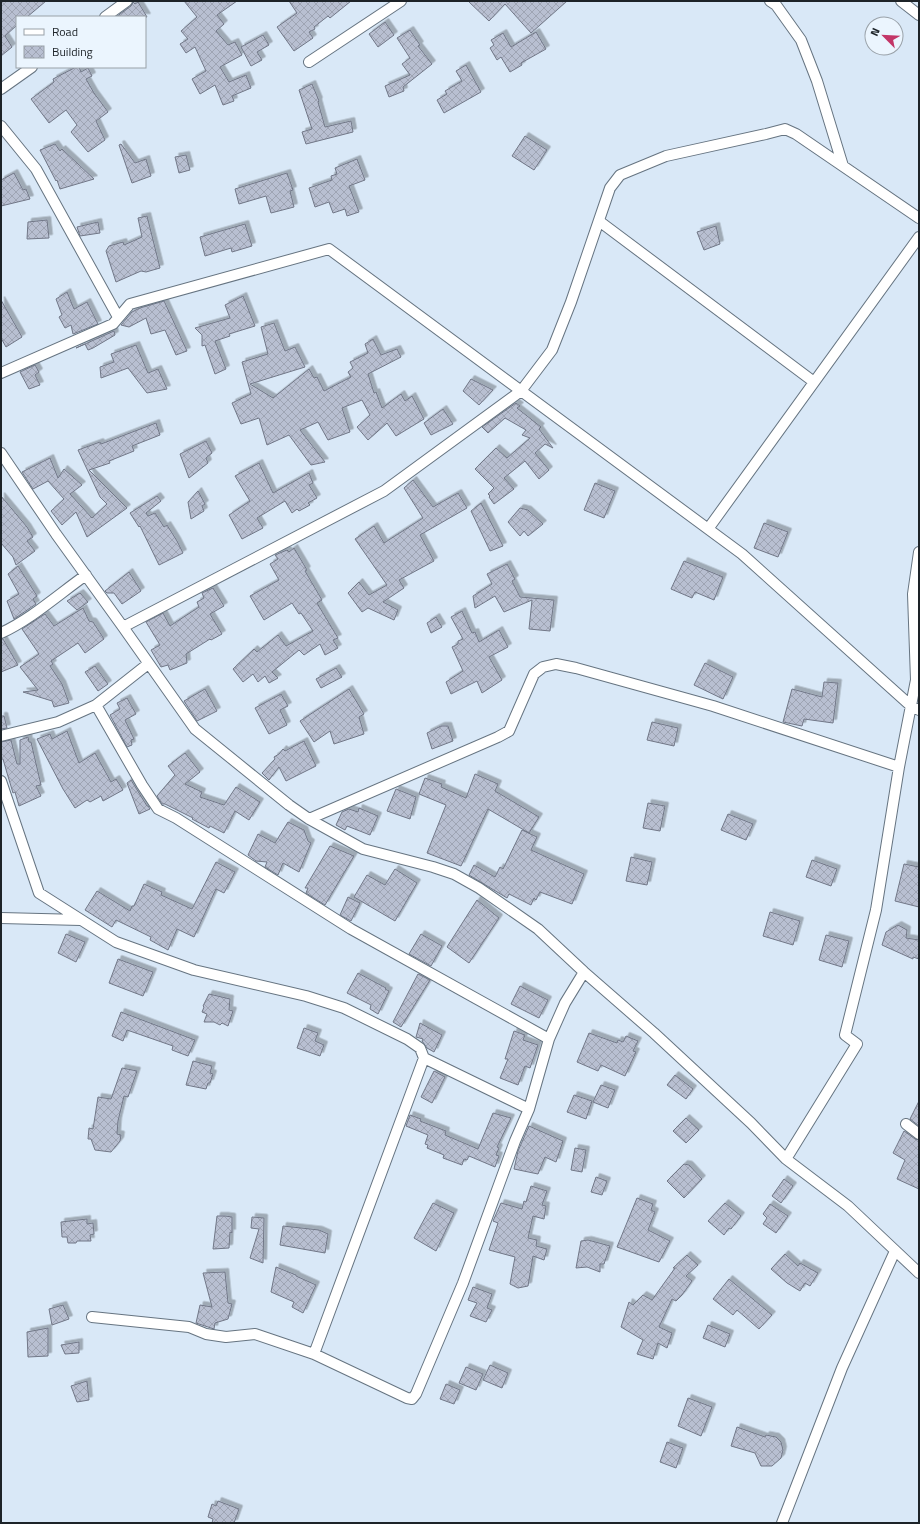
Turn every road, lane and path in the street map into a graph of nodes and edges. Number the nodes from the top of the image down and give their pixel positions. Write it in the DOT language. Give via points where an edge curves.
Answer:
graph roads {
  1 [pos="127,1"];
  2 [pos="401,1"];
  3 [pos="770,1"];
  4 [pos="901,1"];
  5 [pos="919,15"];
  6 [pos="106,16"];
  7 [pos="309,62"];
  8 [pos="31,68"];
  9 [pos="1,89"];
  10 [pos="1,126"];
  11 [pos="843,166"];
  12 [pos="919,218"];
  13 [pos="599,221"];
  14 [pos="919,237"];
  15 [pos="118,317"];
  16 [pos="1,373"];
  17 [pos="814,382"];
  18 [pos="521,391"];
  19 [pos="1,453"];
  20 [pos="708,529"];
  21 [pos="919,552"];
  22 [pos="86,575"];
  23 [pos="123,627"];
  24 [pos="1,633"];
  25 [pos="148,664"];
  26 [pos="96,705"];
  27 [pos="915,708"];
  28 [pos="1,736"];
  29 [pos="899,767"];
  30 [pos="1,781"];
  31 [pos="309,819"];
  32 [pos="1,918"];
  33 [pos="81,920"];
  34 [pos="584,972"];
  35 [pos="549,1039"];
  36 [pos="424,1058"];
  37 [pos="529,1109"];
  38 [pos="906,1124"];
  39 [pos="919,1134"];
  40 [pos="786,1159"];
  41 [pos="895,1251"];
  42 [pos="919,1273"];
  43 [pos="92,1317"];
  44 [pos="314,1354"];
  45 [pos="782,1523"];
  1 -- 6 [label="street"];
  2 -- 7 [label="street"];
  3 -- 11 [label="street" via="776,5 801,40 817,81"];
  4 -- 5 [label="street"];
  8 -- 9 [label="street"];
  10 -- 15 [label="street" via="36,169"];
  11 -- 12 [label="street"];
  11 -- 13 [label="street" via="785,129 666,156 620,175 610,188"];
  13 -- 17 [label="street"];
  13 -- 18 [label="street" via="552,350"];
  14 -- 17 [label="street"];
  15 -- 16 [label="street" via="113,324"];
  15 -- 18 [label="street" via="130,304 329,249"];
  17 -- 20 [label="street"];
  18 -- 20 [label="street"];
  18 -- 23 [label="street" via="384,491"];
  19 -- 22 [label="street"];
  20 -- 27 [label="street" via="742,554"];
  21 -- 27 [label="street" via="913,594"];
  22 -- 23 [label="street"];
  22 -- 24 [label="street" via="19,624"];
  23 -- 25 [label="street"];
  25 -- 26 [label="street"];
  25 -- 31 [label="street" via="195,730"];
  26 -- 28 [label="street" via="58,722"];
  26 -- 35 [label="street" via="158,809 351,929"];
  27 -- 29 [label="street"];
  29 -- 31 [label="street" via="713,706 556,664 543,667 534,674 509,731"];
  29 -- 40 [label="street" via="876,910 845,1035 857,1044"];
  30 -- 33 [label="street" via="40,893"];
  31 -- 34 [label="street" via="363,849 454,874 538,929"];
  32 -- 33 [label="street"];
  33 -- 36 [label="street" via="116,942 194,970 306,996 344,1008 407,1039 420,1048"];
  34 -- 35 [label="street" via="565,1003"];
  34 -- 40 [label="street" via="666,1044"];
  35 -- 37 [label="street"];
  36 -- 37 [label="street"];
  36 -- 44 [label="street"];
  37 -- 44 [label="street" via="462,1282 412,1399"];
  38 -- 39 [label="street"];
  40 -- 41 [label="street" via="848,1206"];
  41 -- 42 [label="street"];
  41 -- 45 [label="street" via="842,1368"];
  43 -- 44 [label="street" via="189,1327 206,1334 255,1334"];
}
